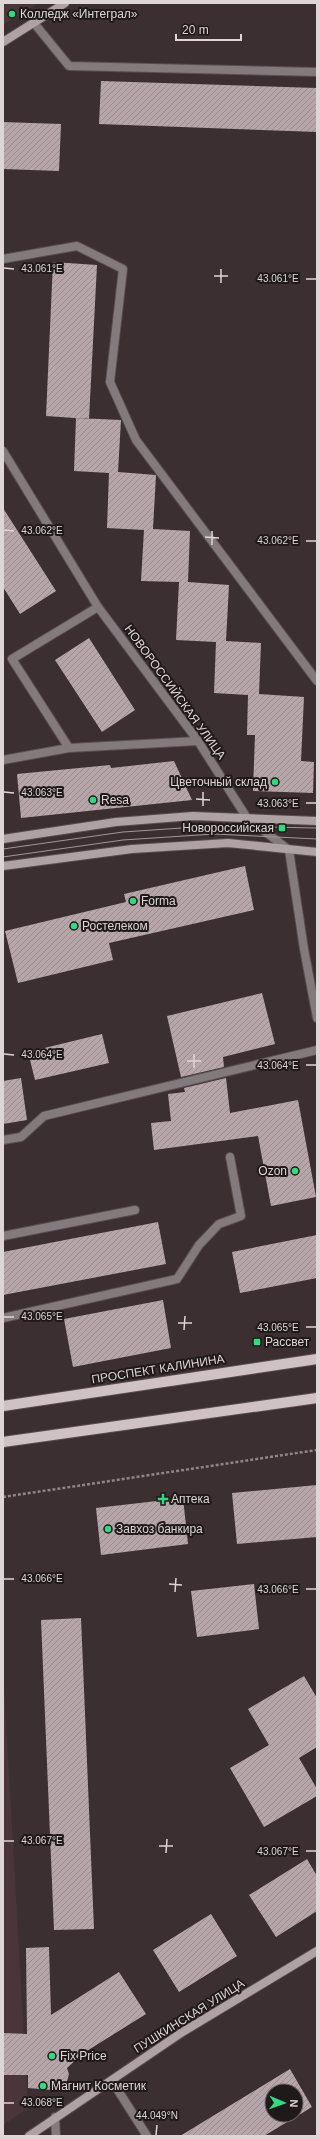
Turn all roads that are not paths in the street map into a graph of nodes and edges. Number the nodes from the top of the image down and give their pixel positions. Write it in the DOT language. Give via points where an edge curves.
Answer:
graph roads {
  1 [pos="65,3"];
  2 [pos="34,23"];
  3 [pos="3,42"];
  4 [pos="317,72"];
  5 [pos="3,259"];
  6 [pos="3,451"];
  7 [pos="98,607"];
  8 [pos="317,682"];
  9 [pos="198,741"];
  10 [pos="69,748"];
  11 [pos="3,760"];
  12 [pos="247,818"];
  13 [pos="317,821"];
  14 [pos="3,839"];
  15 [pos="289,850"];
  16 [pos="317,852"];
  17 [pos="3,866"];
  18 [pos="317,1018"];
  19 [pos="317,1050"];
  20 [pos="3,1140"];
  21 [pos="230,1157"];
  22 [pos="135,1210"];
  23 [pos="3,1236"];
  24 [pos="3,1318"];
  25 [pos="317,1359"];
  26 [pos="317,1398"];
  27 [pos="3,1406"];
  28 [pos="3,1442"];
  29 [pos="317,1951"];
  30 [pos="112,2081"];
  31 [pos="55,2118"];
  32 [pos="28,2136"];
  33 [pos="56,2136"];
  34 [pos="147,2136"];
  1 -- 2 [label="street"];
  2 -- 3 [label="street"];
  2 -- 4 [label="street" via="69,66"];
  5 -- 8 [label="street" via="77,246 123,269 110,382 136,440"];
  6 -- 7 [label="street, НОВОРОССИЙСКАЯ УЛИЦА"];
  7 -- 9 [label="street, НОВОРОССИЙСКАЯ УЛИЦА"];
  7 -- 10 [label="street" via="12,659"];
  9 -- 10 [label="street"];
  9 -- 12 [label="street, НОВОРОССИЙСКАЯ УЛИЦА"];
  10 -- 11 [label="street"];
  12 -- 13 [label="street"];
  12 -- 14 [label="street" via="193,816 116,822"];
  12 -- 15 [label="street, НОВОРОССИЙСКАЯ УЛИЦА"];
  15 -- 16 [label="street"];
  15 -- 17 [label="street" via="228,843 132,849"];
  15 -- 18 [label="street"];
  19 -- 20 [label="street" via="44,1116 21,1137"];
  21 -- 24 [label="street" via="241,1216 219,1224 199,1245 177,1279"];
  22 -- 23 [label="street"];
  25 -- 27 [label="main road, ПРОСПЕКТ КАЛИНИНА"];
  26 -- 28 [label="main road"];
  29 -- 30 [label="street, ПУШКИНСКАЯ УЛИЦА" via="181,2032"];
  30 -- 31 [label="street, ПУШКИНСКАЯ УЛИЦА"];
  30 -- 34 [label="street"];
  31 -- 32 [label="street, ПУШКИНСКАЯ УЛИЦА"];
  31 -- 33 [label="street"];
}
